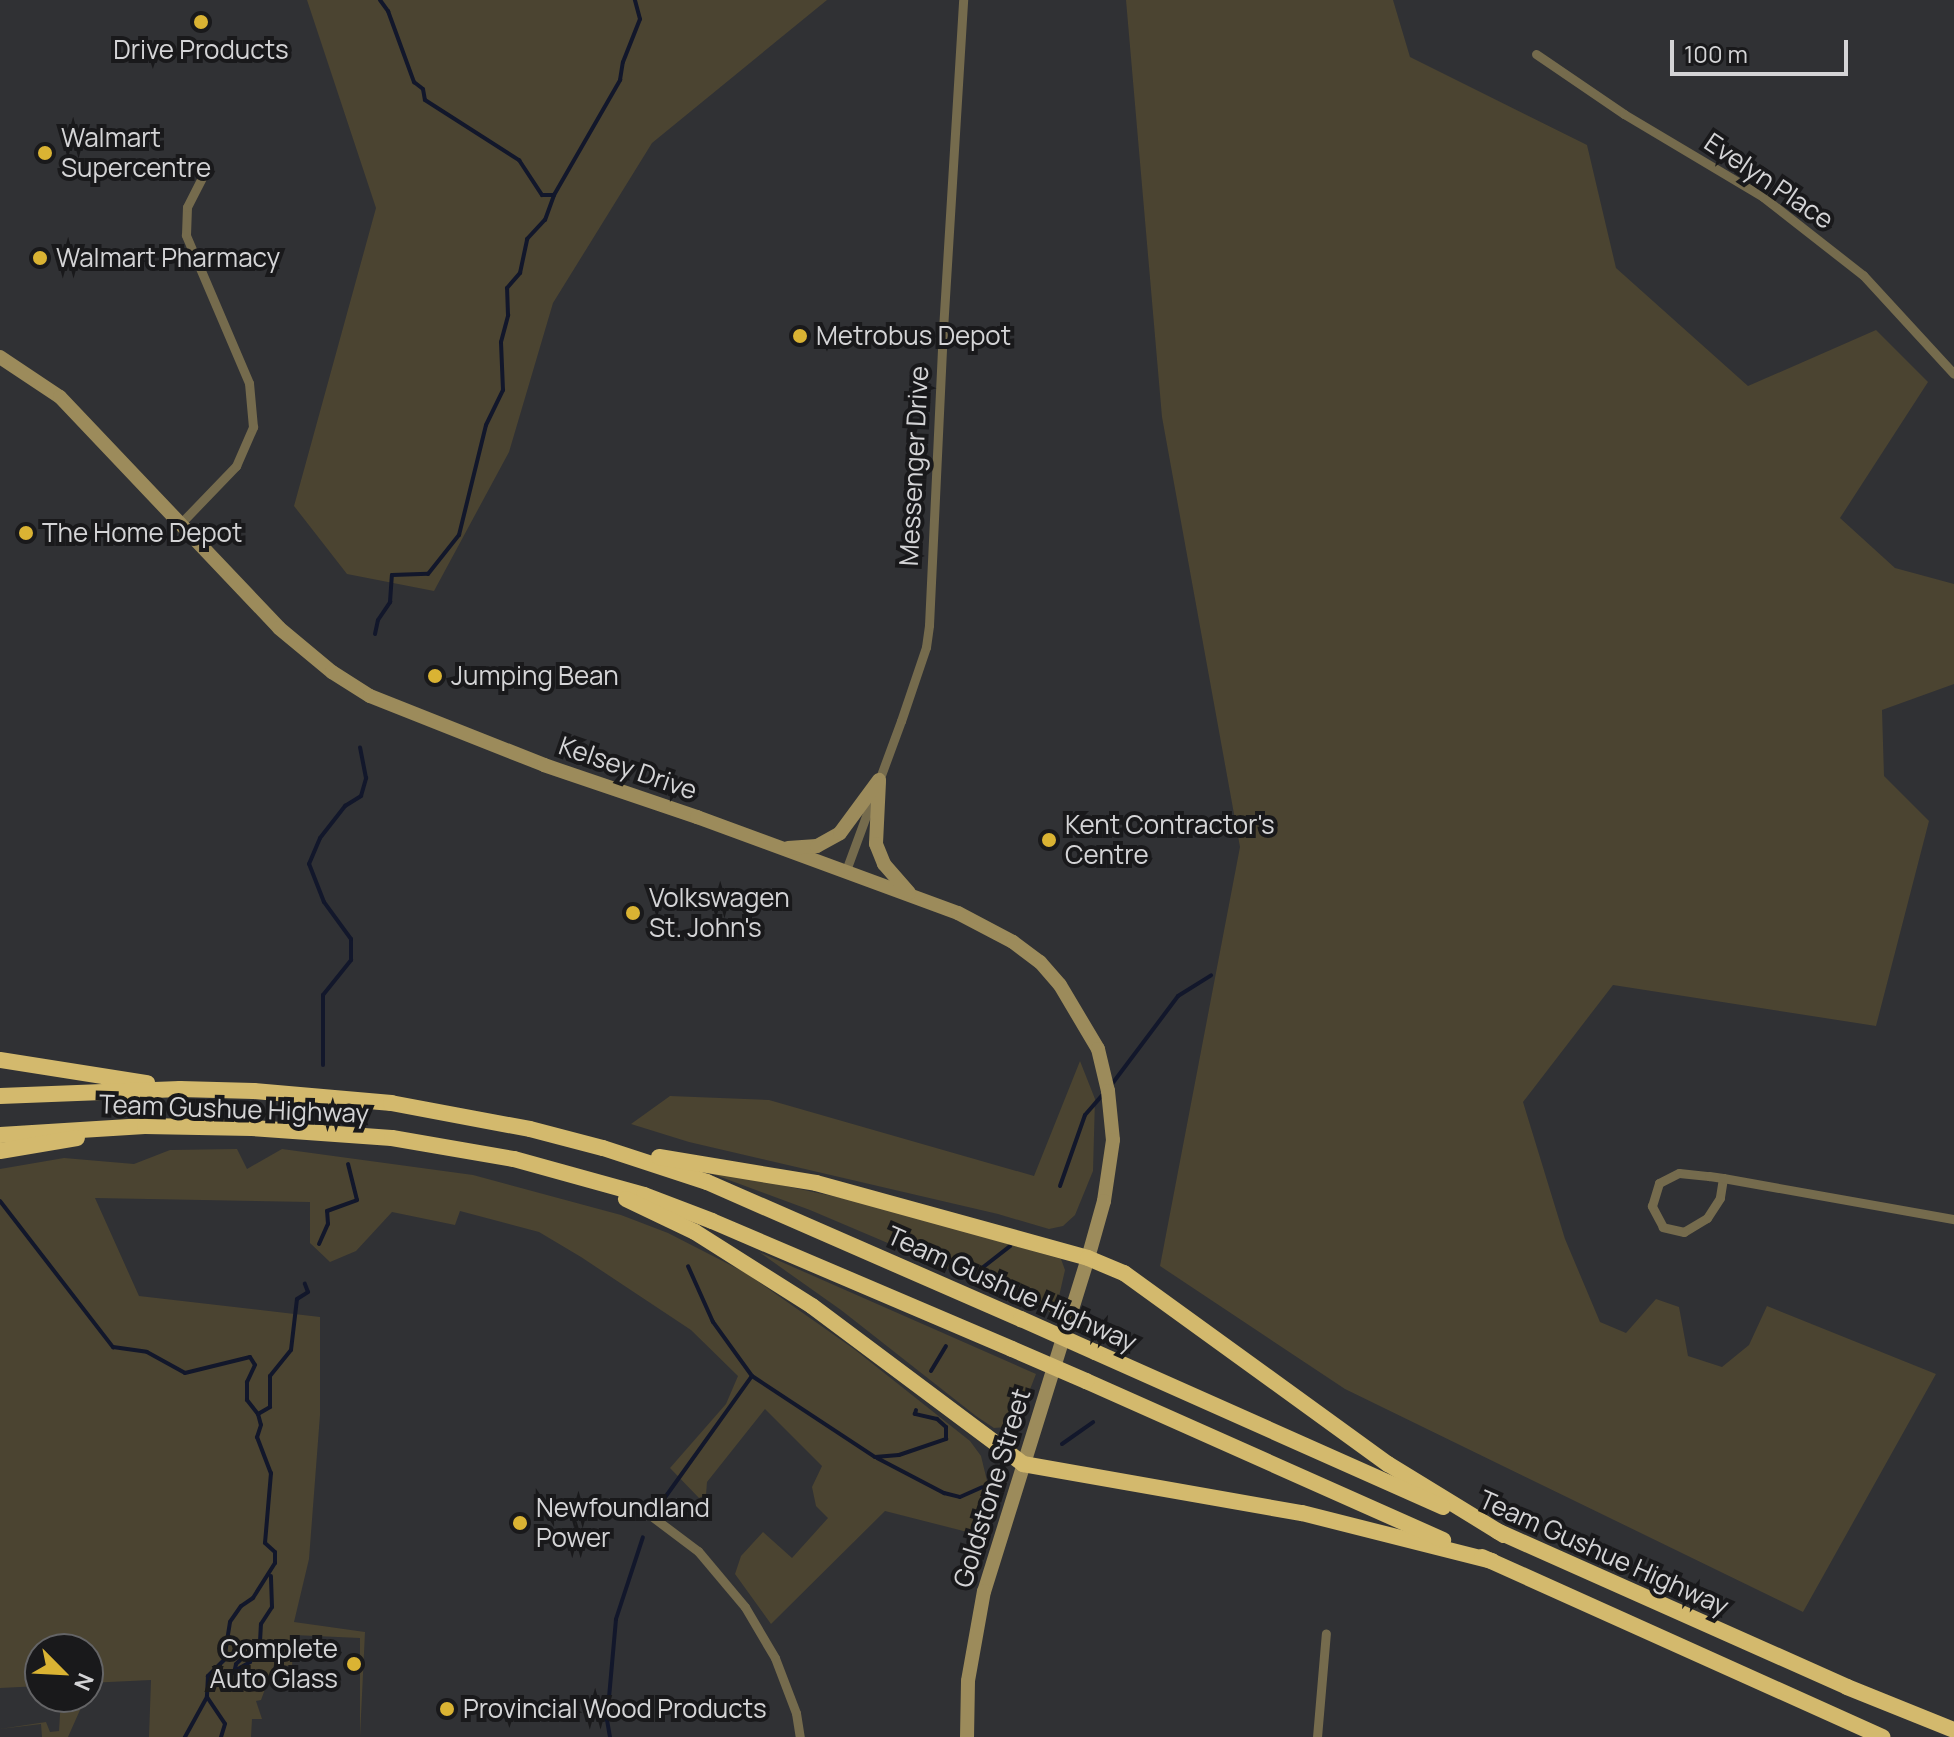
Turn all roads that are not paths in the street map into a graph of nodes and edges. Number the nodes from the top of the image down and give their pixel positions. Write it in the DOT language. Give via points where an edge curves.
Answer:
graph roads {
  1 [pos="963,0"];
  2 [pos="1536,54"];
  3 [pos="202,178"];
  4 [pos="0,357"];
  5 [pos="1954,374"];
  6 [pos="180,524"];
  7 [pos="879,780"];
  8 [pos="779,849"];
  9 [pos="845,873"];
  10 [pos="912,896"];
  11 [pos="0,1060"];
  12 [pos="180,1089"];
  13 [pos="0,1096"];
  14 [pos="145,1126"];
  15 [pos="0,1135"];
  16 [pos="603,1148"];
  17 [pos="0,1151"];
  18 [pos="574,1174"];
  19 [pos="1723,1178"];
  20 [pos="1954,1219"];
  21 [pos="1088,1258"];
  22 [pos="1023,1464"];
  23 [pos="638,1506"];
  24 [pos="1504,1535"];
  25 [pos="1492,1561"];
  26 [pos="1326,1633"];
  27 [pos="1954,1730"];
  28 [pos="800,1737"];
  29 [pos="967,1737"];
  30 [pos="1317,1737"];
  31 [pos="1882,1737"];
  1 -- 7 [label="street, Messenger Drive" via="929,625"];
  2 -- 5 [label="street, Evelyn Place" via="1763,197 1863,275"];
  3 -- 6 [label="street" via="187,207 186,235 249,383 253,427 236,466"];
  4 -- 6 [label="main road, Kelsey Drive" via="60,397"];
  6 -- 8 [label="main road, Kelsey Drive" via="279,628 370,696"];
  7 -- 8 [label="main road" via="850,822 829,840"];
  7 -- 9 [label="street, Messenger Drive"];
  7 -- 10 [label="main road" via="876,844 884,864"];
  8 -- 9 [label="main road, Kelsey Drive"];
  9 -- 10 [label="main road, Kelsey Drive"];
  10 -- 21 [label="main road, Kelsey Drive" via="977,922 1040,962 1082,1016 1098,1049 1113,1140"];
  11 -- 12 [label="highway"];
  12 -- 13 [label="highway, Team Gushue Highway"];
  12 -- 16 [label="highway, Team Gushue Highway" via="391,1103"];
  14 -- 15 [label="highway, Team Gushue Highway"];
  14 -- 17 [label="highway"];
  14 -- 18 [label="highway, Team Gushue Highway" via="392,1138"];
  16 -- 21 [label="highway" via="816,1183"];
  16 -- 24 [label="highway, Team Gushue Highway, bridge" via="760,1204"];
  18 -- 22 [label="highway" via="741,1259"];
  18 -- 25 [label="highway, Team Gushue Highway, bridge" via="712,1221"];
  19 -- 19 [label="street" via="1679,1173 1659,1183 1652,1206 1663,1227 1684,1232 1707,1218 1720,1198"];
  19 -- 20 [label="street"];
  21 -- 22 [label="main road, Goldstone Street"];
  21 -- 24 [label="highway" via="1124,1273 1388,1464"];
  22 -- 25 [label="highway" via="1302,1513"];
  22 -- 29 [label="main road, Goldstone Street" via="977,1621"];
  23 -- 28 [label="street" via="698,1551 745,1607 775,1658"];
  24 -- 27 [label="highway, Team Gushue Highway"];
  25 -- 31 [label="highway, Team Gushue Highway"];
  26 -- 30 [label="street"];
}
